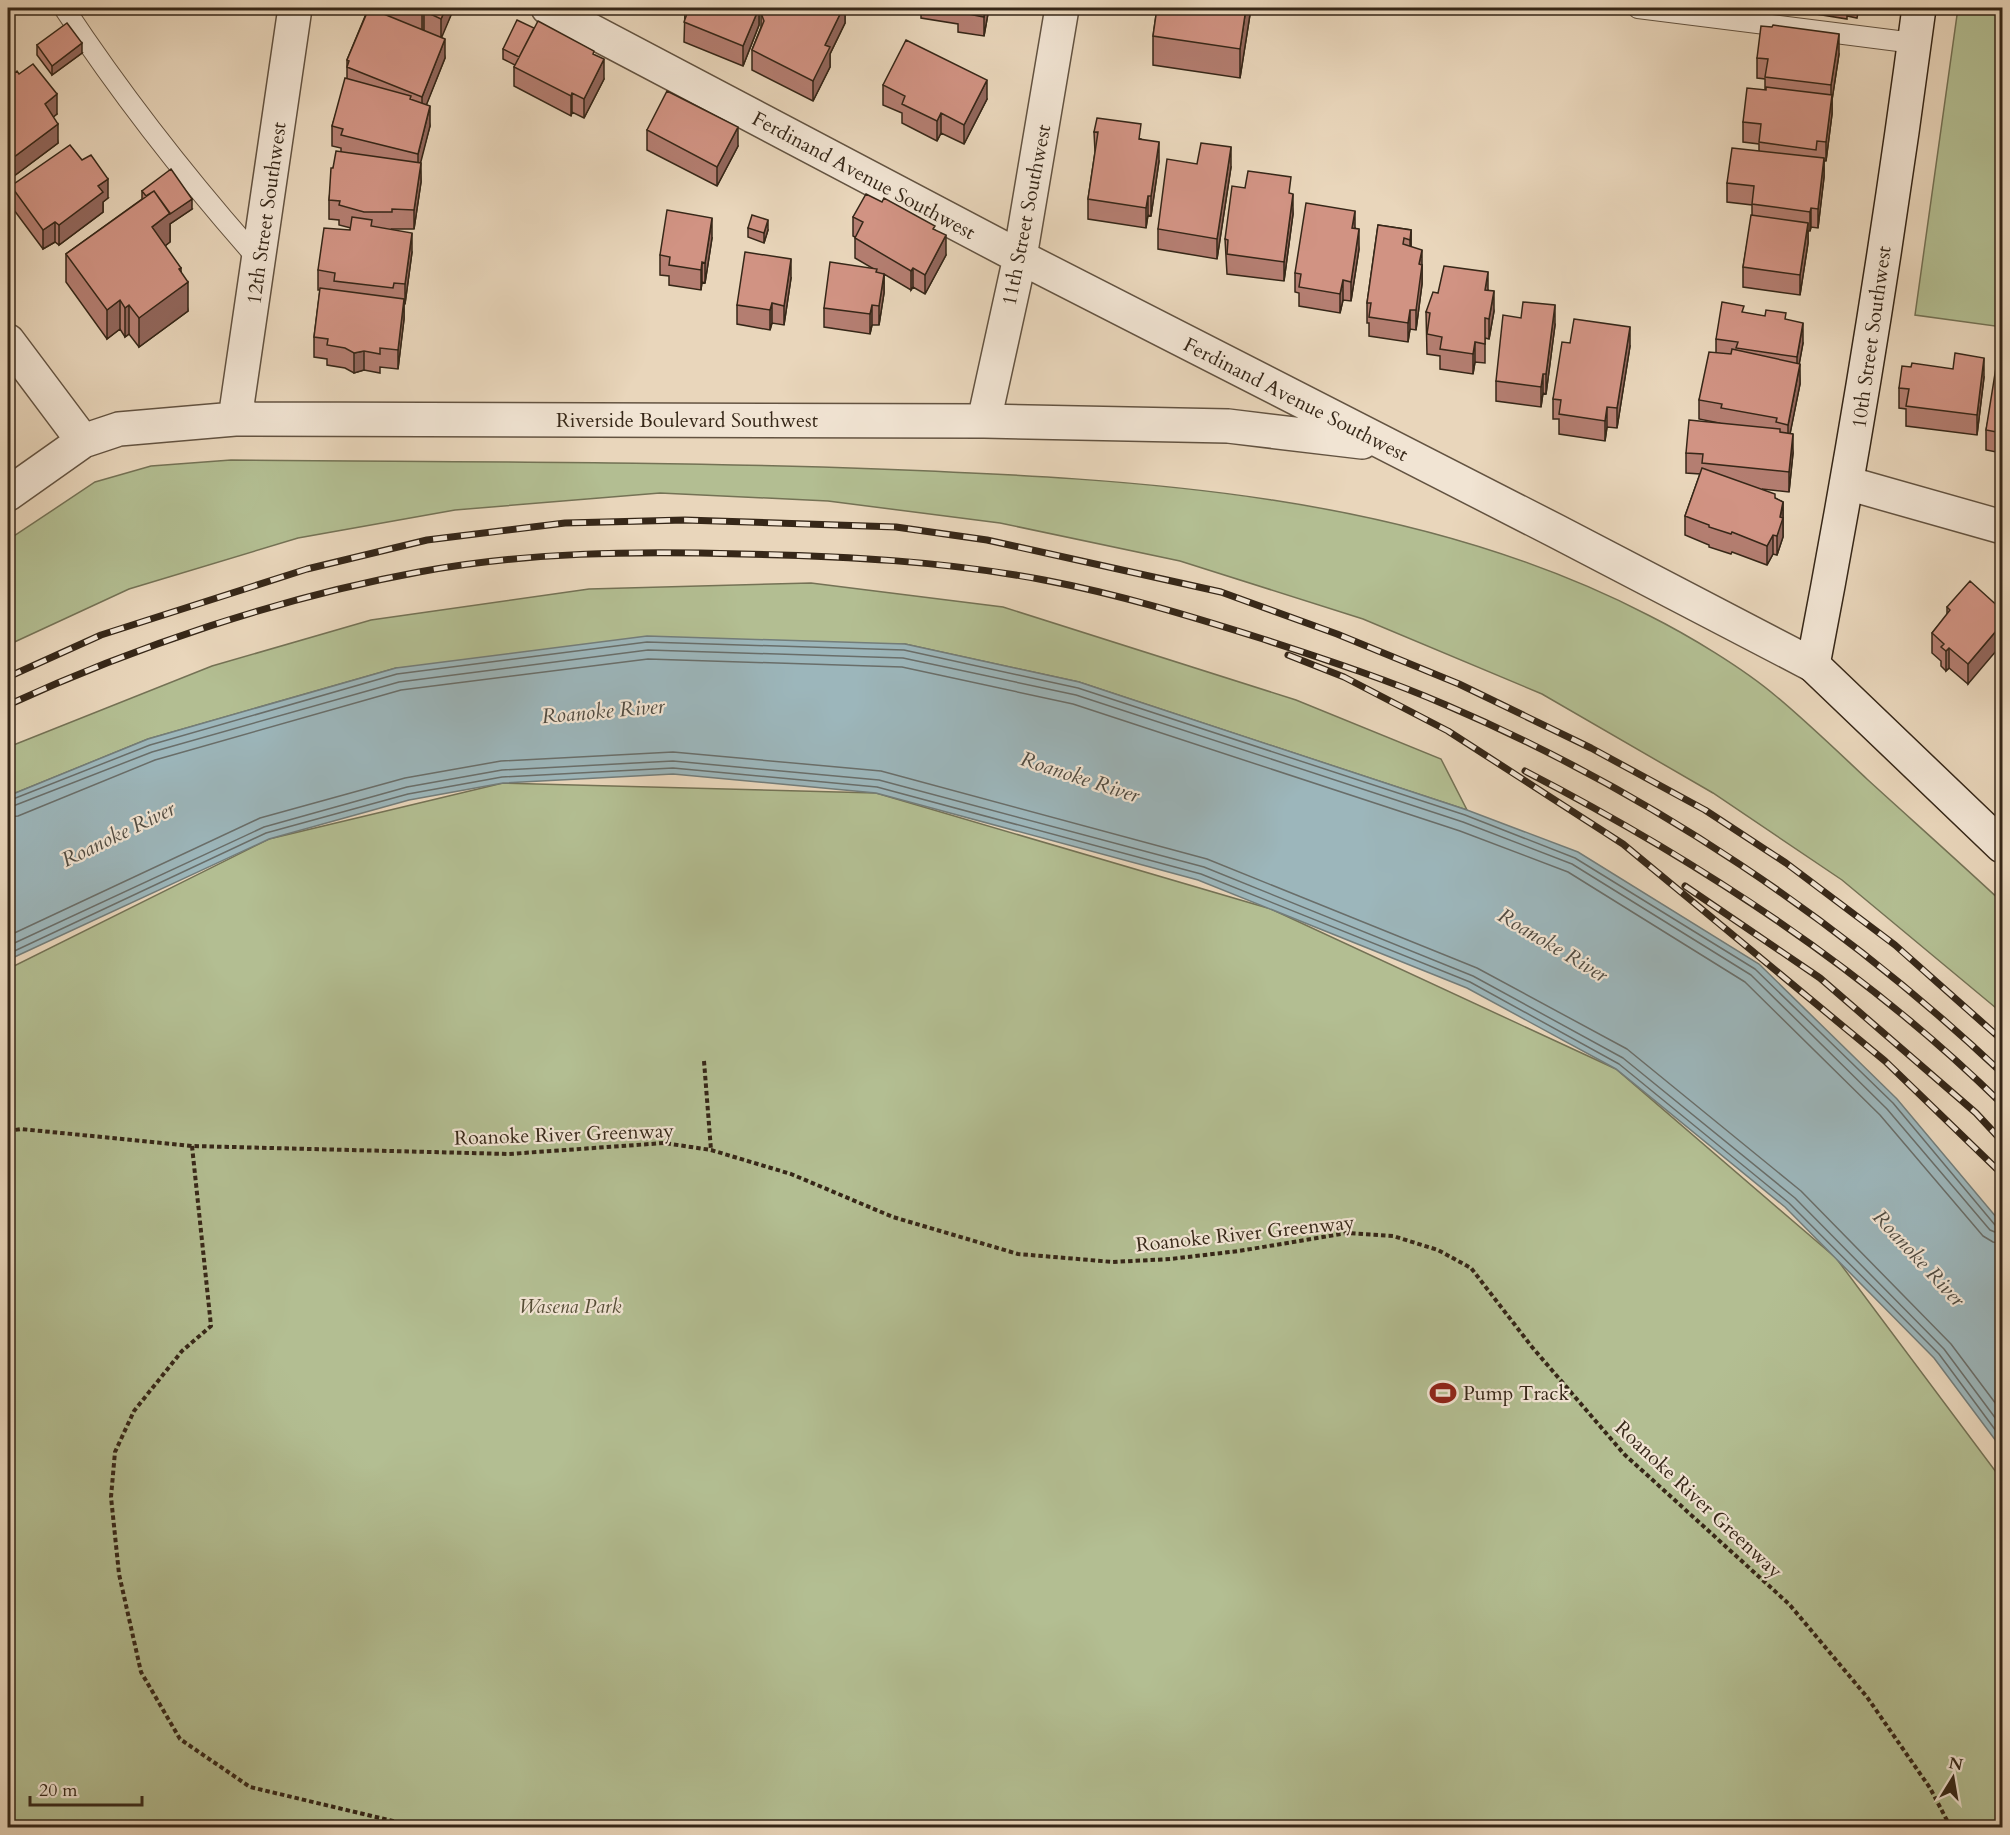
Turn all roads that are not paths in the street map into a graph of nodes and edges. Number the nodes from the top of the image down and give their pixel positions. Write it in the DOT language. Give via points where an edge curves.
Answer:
graph roads {
  1 [pos="64,8"];
  2 [pos="295,8"];
  3 [pos="548,8"];
  4 [pos="1062,8"];
  5 [pos="1638,8"];
  6 [pos="1919,8"];
  7 [pos="1914,43"];
  8 [pos="1020,257"];
  9 [pos="259,260"];
  10 [pos="8,340"];
  11 [pos="235,419"];
  12 [pos="984,421"];
  13 [pos="83,441"];
  14 [pos="1385,445"];
  15 [pos="1847,483"];
  16 [pos="8,494"];
  17 [pos="2002,527"];
  18 [pos="1813,665"];
  19 [pos="2002,846"];
  1 -- 9 [label="lane" via="111,79 188,180"];
  2 -- 9 [label="street, 12th Street Southwest"];
  3 -- 8 [label="street, Ferdinand Avenue Southwest"];
  4 -- 8 [label="street, 11th Street Southwest"];
  5 -- 7 [label="lane"];
  6 -- 7 [label="street, 10th Street Southwest"];
  7 -- 15 [label="street, 10th Street Southwest"];
  8 -- 12 [label="street, 11th Street Southwest"];
  8 -- 14 [label="street, Ferdinand Avenue Southwest"];
  9 -- 11 [label="street, 12th Street Southwest"];
  10 -- 13 [label="street"];
  11 -- 12 [label="street, Riverside Boulevard Southwest"];
  11 -- 13 [label="street, Riverside Boulevard Southwest" via="119,429"];
  12 -- 14 [label="street, Riverside Boulevard Southwest" via="1228,426"];
  13 -- 16 [label="street, Riverside Boulevard Southwest"];
  14 -- 18 [label="street, Ferdinand Avenue Southwest"];
  15 -- 17 [label="street"];
  15 -- 18 [label="street, 10th Street Southwest"];
  18 -- 19 [label="street, Ferdinand Avenue Southwest"];
}
